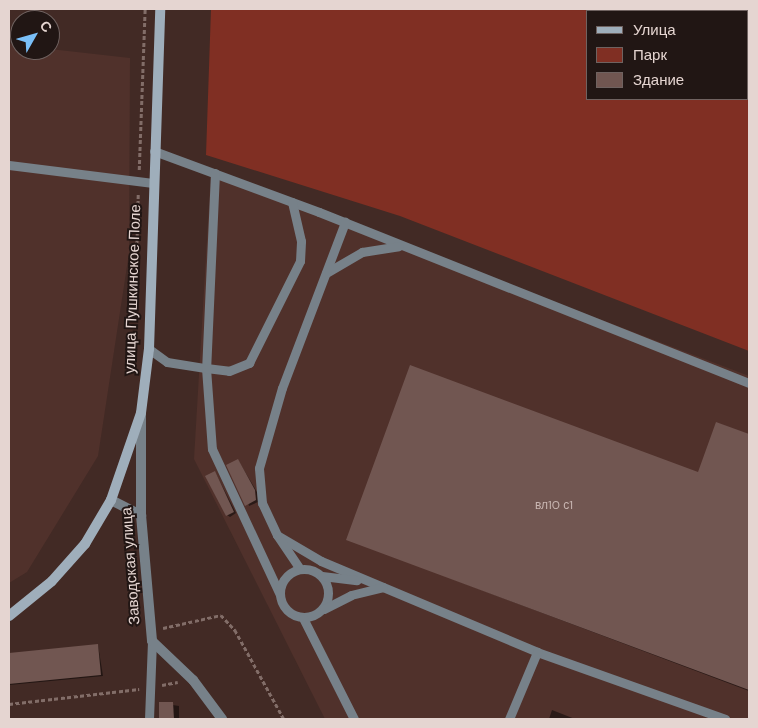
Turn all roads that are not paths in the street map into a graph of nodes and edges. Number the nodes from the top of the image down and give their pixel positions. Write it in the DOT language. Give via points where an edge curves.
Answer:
graph roads {
  1 [pos="160,9"];
  2 [pos="154,151"];
  3 [pos="9,165"];
  4 [pos="215,173"];
  5 [pos="152,183"];
  6 [pos="292,202"];
  7 [pos="345,222"];
  8 [pos="401,245"];
  9 [pos="326,273"];
  10 [pos="149,349"];
  11 [pos="206,368"];
  12 [pos="749,383"];
  13 [pos="141,413"];
  14 [pos="111,500"];
  15 [pos="141,515"];
  16 [pos="278,535"];
  17 [pos="300,569"];
  18 [pos="322,576"];
  19 [pos="384,587"];
  20 [pos="280,595"];
  21 [pos="324,609"];
  22 [pos="9,616"];
  23 [pos="303,618"];
  24 [pos="151,636"];
  25 [pos="537,652"];
  26 [pos="149,719"];
  27 [pos="222,719"];
  28 [pos="354,719"];
  29 [pos="509,719"];
  30 [pos="725,719"];
  1 -- 2 [label="main road, улица Пушкинское Поле"];
  2 -- 4 [label="lane"];
  2 -- 5 [label="main road, улица Пушкинское Поле"];
  3 -- 5 [label="lane"];
  4 -- 6 [label="lane"];
  4 -- 11 [label="lane"];
  5 -- 10 [label="main road, улица Пушкинское Поле"];
  6 -- 7 [label="lane"];
  6 -- 11 [label="lane" via="301,241 300,261 249,363 230,371"];
  7 -- 8 [label="lane"];
  7 -- 9 [label="lane"];
  8 -- 9 [label="lane" via="362,252"];
  8 -- 12 [label="lane"];
  9 -- 16 [label="lane" via="282,388 259,468 262,503"];
  10 -- 11 [label="lane" via="167,362"];
  10 -- 13 [label="main road, улица Пушкинское Поле"];
  11 -- 20 [label="lane" via="212,448"];
  13 -- 14 [label="main road, улица Пушкинское Поле"];
  13 -- 15 [label="street, Заводская улица"];
  14 -- 15 [label="street"];
  14 -- 22 [label="main road, улица Пушкинское Поле" via="85,544 59,574"];
  15 -- 24 [label="street, Заводская улица"];
  16 -- 17 [label="lane"];
  16 -- 19 [label="lane" via="321,561"];
  17 -- 18 [label="lane" via="312,570"];
  17 -- 20 [label="lane" via="286,579"];
  18 -- 19 [label="lane"];
  18 -- 21 [label="lane" via="328,586"];
  19 -- 21 [label="lane" via="351,595"];
  19 -- 25 [label="lane"];
  20 -- 23 [label="lane" via="283,606"];
  21 -- 23 [label="lane"];
  23 -- 28 [label="lane"];
  24 -- 26 [label="lane"];
  24 -- 27 [label="street, Заводская улица" via="193,680"];
  25 -- 29 [label="lane"];
  25 -- 30 [label="lane"];
}
